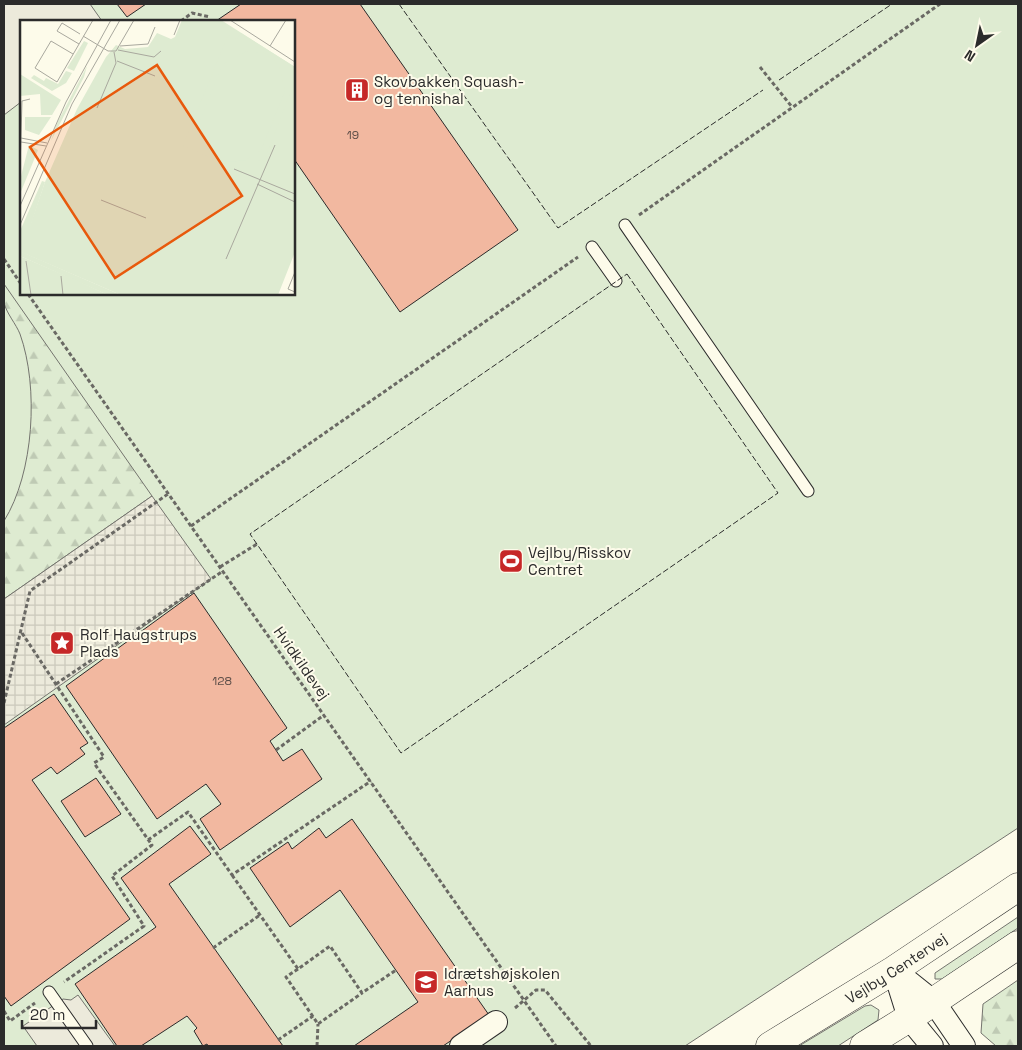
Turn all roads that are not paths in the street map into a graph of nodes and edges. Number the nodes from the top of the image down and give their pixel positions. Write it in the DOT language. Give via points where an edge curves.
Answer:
graph roads {
  1 [pos="624,225"];
  2 [pos="592,247"];
  3 [pos="616,282"];
  4 [pos="808,491"];
  5 [pos="1018,887"];
  6 [pos="1018,945"];
  7 [pos="894,970"];
  8 [pos="49,992"];
  9 [pos="934,1002"];
  10 [pos="909,1018"];
  11 [pos="496,1022"];
  12 [pos="87,1046"];
  13 [pos="461,1046"];
  14 [pos="770,1046"];
  15 [pos="864,1046"];
  16 [pos="932,1046"];
  17 [pos="964,1046"];
  1 -- 4 [label="lane"];
  2 -- 3 [label="lane"];
  5 -- 7 [label="street, Vejlby Centervej"];
  6 -- 9 [label="street"];
  7 -- 9 [label="street"];
  7 -- 10 [label="street"];
  7 -- 14 [label="street, Vejlby Centervej"];
  8 -- 12 [label="lane"];
  9 -- 10 [label="street"];
  9 -- 17 [label="street"];
  10 -- 15 [label="street"];
  10 -- 16 [label="street"];
  11 -- 13 [label="street"];
}
